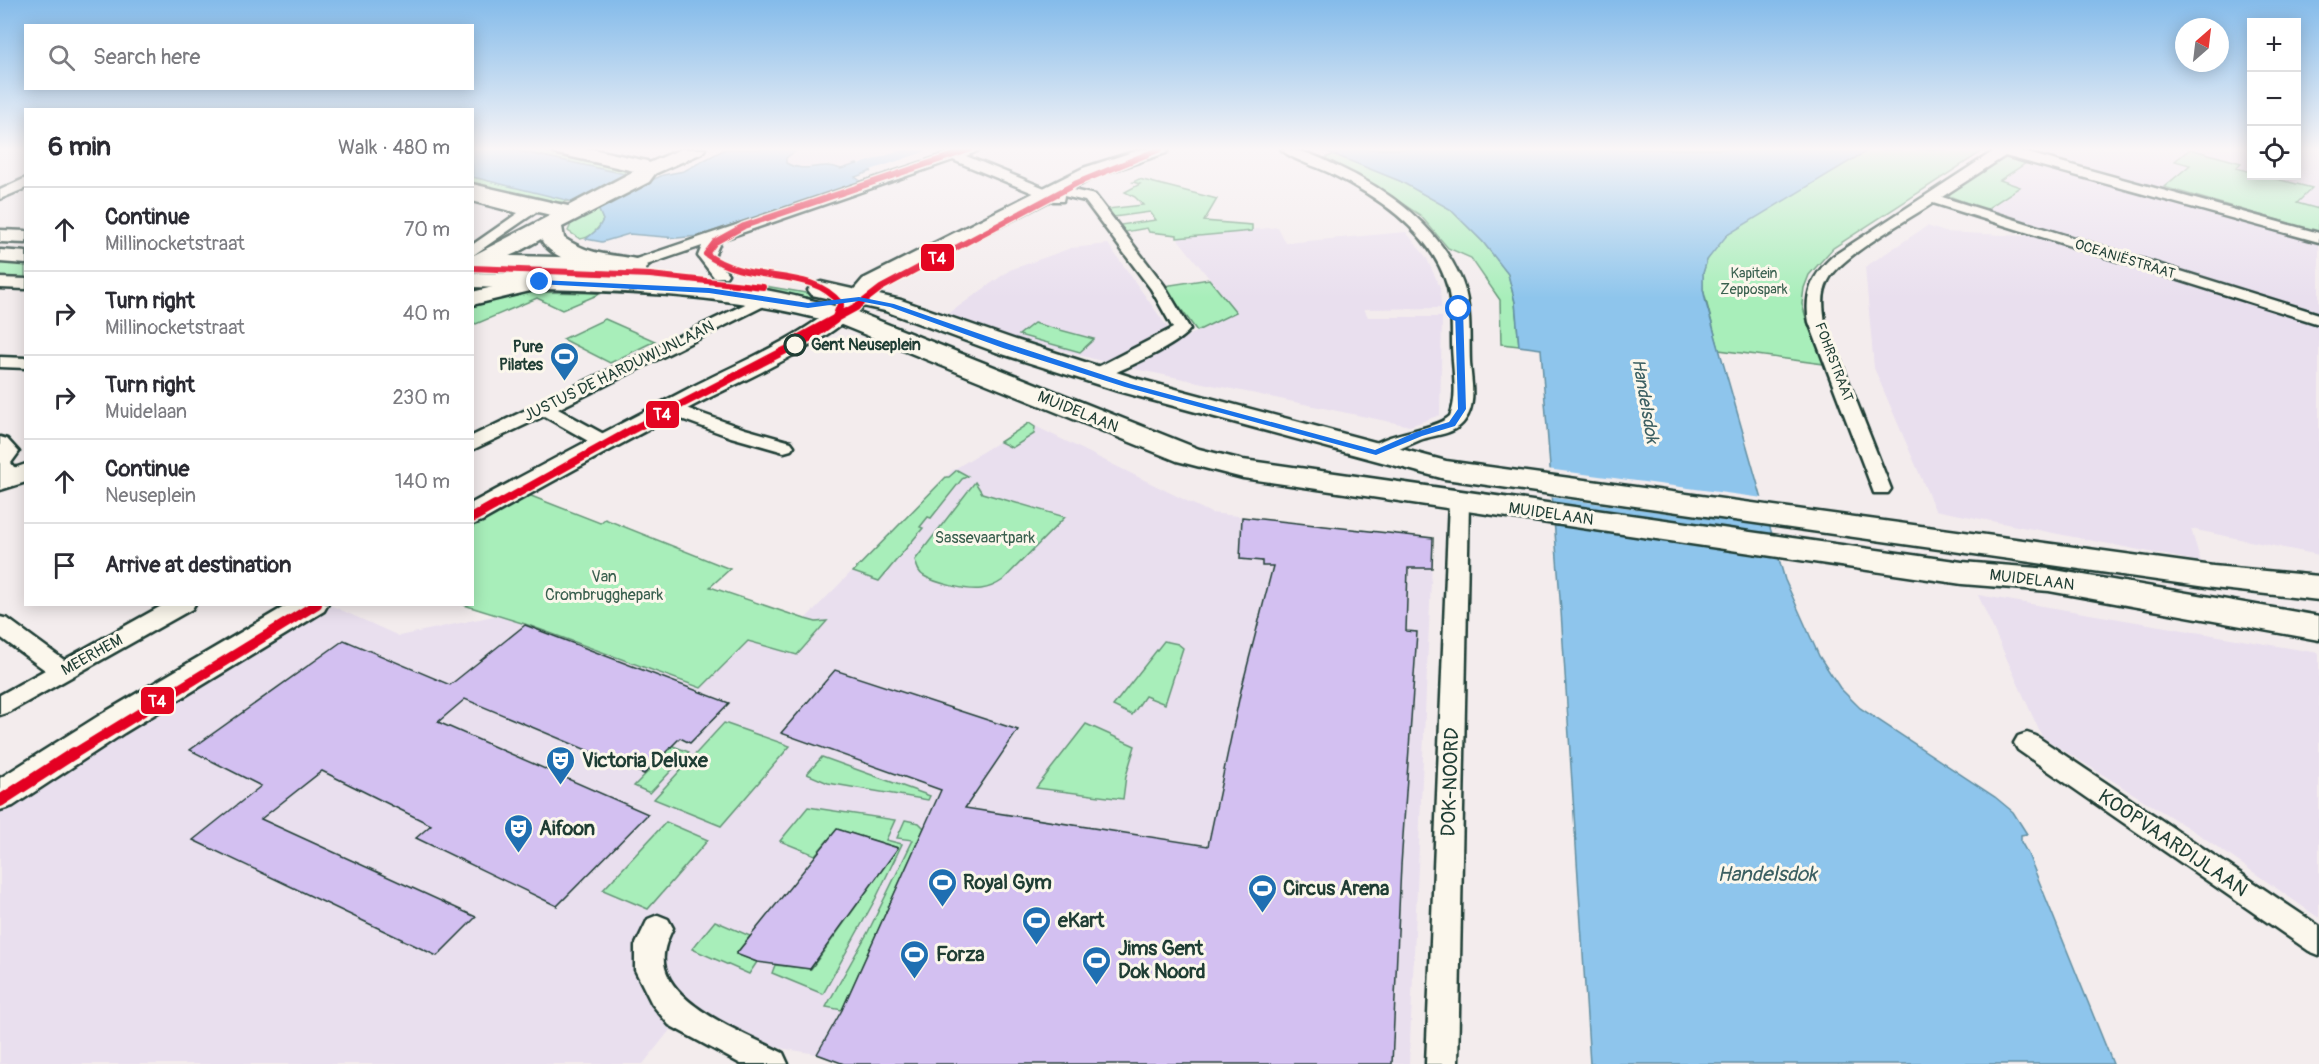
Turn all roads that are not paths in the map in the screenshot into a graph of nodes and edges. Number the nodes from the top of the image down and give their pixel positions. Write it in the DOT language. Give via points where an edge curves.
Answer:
graph roads {
  1 [pos="478,199"];
  2 [pos="520,199"];
  3 [pos="598,199"];
  4 [pos="830,199"];
  5 [pos="1051,199"];
  6 [pos="1090,199"];
  7 [pos="1385,199"];
  8 [pos="1929,199"];
  9 [pos="1932,199"];
  10 [pos="2178,199"];
  11 [pos="578,209"];
  12 [pos="550,224"];
  13 [pos="0,236"];
  14 [pos="24,237"];
  15 [pos="715,238"];
  16 [pos="2319,238"];
  17 [pos="0,256"];
  18 [pos="24,258"];
  19 [pos="600,264"];
  20 [pos="474,265"];
  21 [pos="632,265"];
  22 [pos="720,274"];
  23 [pos="540,282"];
  24 [pos="0,283"];
  25 [pos="24,284"];
  26 [pos="474,298"];
  27 [pos="766,298"];
  28 [pos="834,310"];
  29 [pos="2319,320"];
  30 [pos="0,362"];
  31 [pos="24,363"];
  32 [pos="1096,375"];
  33 [pos="544,408"];
  34 [pos="669,408"];
  35 [pos="1273,425"];
  36 [pos="604,442"];
  37 [pos="0,443"];
  38 [pos="474,443"];
  39 [pos="784,446"];
  40 [pos="1376,453"];
  41 [pos="1242,469"];
  42 [pos="12,472"];
  43 [pos="1881,489"];
  44 [pos="1504,494"];
  45 [pos="1459,501"];
  46 [pos="474,514"];
  47 [pos="2319,588"];
  48 [pos="180,606"];
  49 [pos="310,606"];
  50 [pos="0,625"];
  51 [pos="2319,628"];
  52 [pos="62,671"];
  53 [pos="0,706"];
  54 [pos="2027,743"];
  55 [pos="0,796"];
  56 [pos="658,928"];
  57 [pos="2319,942"];
  58 [pos="772,1064"];
  59 [pos="1442,1064"];
  1 -- 20 [label="street" via="529,212"];
  2 -- 11 [label="main road"];
  3 -- 11 [label="main road"];
  4 -- 15 [label="street"];
  5 -- 28 [label="street" via="892,288"];
  6 -- 32 [label="street" via="1158,288 1182,329"];
  7 -- 40 [label="street" via="1418,225 1438,249 1453,278 1459,309 1462,409 1452,424"];
  8 -- 43 [label="street, FOHRSTRAAT" via="1838,259 1818,281 1814,293 1817,322"];
  9 -- 29 [label="street, OCEANIËSTRAAT"];
  10 -- 16 [label="street"];
  11 -- 12 [label="main road"];
  12 -- 19 [label="main road" via="553,241"];
  12 -- 20 [label="main road"];
  13 -- 14 [label="street"];
  15 -- 21 [label="street"];
  15 -- 22 [label="street" via="706,256"];
  17 -- 18 [label="street"];
  19 -- 20 [label="street"];
  19 -- 21 [label="main road"];
  20 -- 23 [label="main road"];
  21 -- 22 [label="main road"];
  22 -- 28 [label="main road" via="826,291"];
  23 -- 26 [label="street"];
  23 -- 27 [label="main road" via="709,290"];
  24 -- 25 [label="street"];
  27 -- 28 [label="main road"];
  27 -- 33 [label="street, JUSTUS DE HARDUWIJNLAAN"];
  28 -- 32 [label="main road, MUIDELAAN" via="892,305"];
  28 -- 34 [label="street" via="815,332"];
  28 -- 41 [label="main road, MUIDELAAN" via="1188,455"];
  30 -- 31 [label="street"];
  32 -- 35 [label="main road, MUIDELAAN"];
  33 -- 36 [label="street"];
  33 -- 38 [label="street, JUSTUS DE HARDUWIJNLAAN"];
  34 -- 36 [label="street"];
  34 -- 39 [label="street"];
  35 -- 40 [label="main road, MUIDELAAN"];
  35 -- 41 [label="main road"];
  36 -- 46 [label="street"];
  37 -- 42 [label="street" via="9,452"];
  40 -- 44 [label="main road, MUIDELAAN" via="1445,470"];
  41 -- 45 [label="main road, MUIDELAAN"];
  44 -- 45 [label="main road, MUIDELAAN"];
  44 -- 47 [label="main road, MUIDELAAN" via="1950,542"];
  44 -- 51 [label="main road, MUIDELAAN" via="1962,573 2049,580"];
  45 -- 59 [label="street, DOK-NOORD"];
  48 -- 52 [label="street, MEERHEM"];
  49 -- 55 [label="street"];
  50 -- 52 [label="street"];
  52 -- 53 [label="street, MEERHEM"];
  54 -- 57 [label="street, KOOPVAARDIJLAAN"];
  56 -- 58 [label="street" via="650,946 650,970 680,1015"];
}
